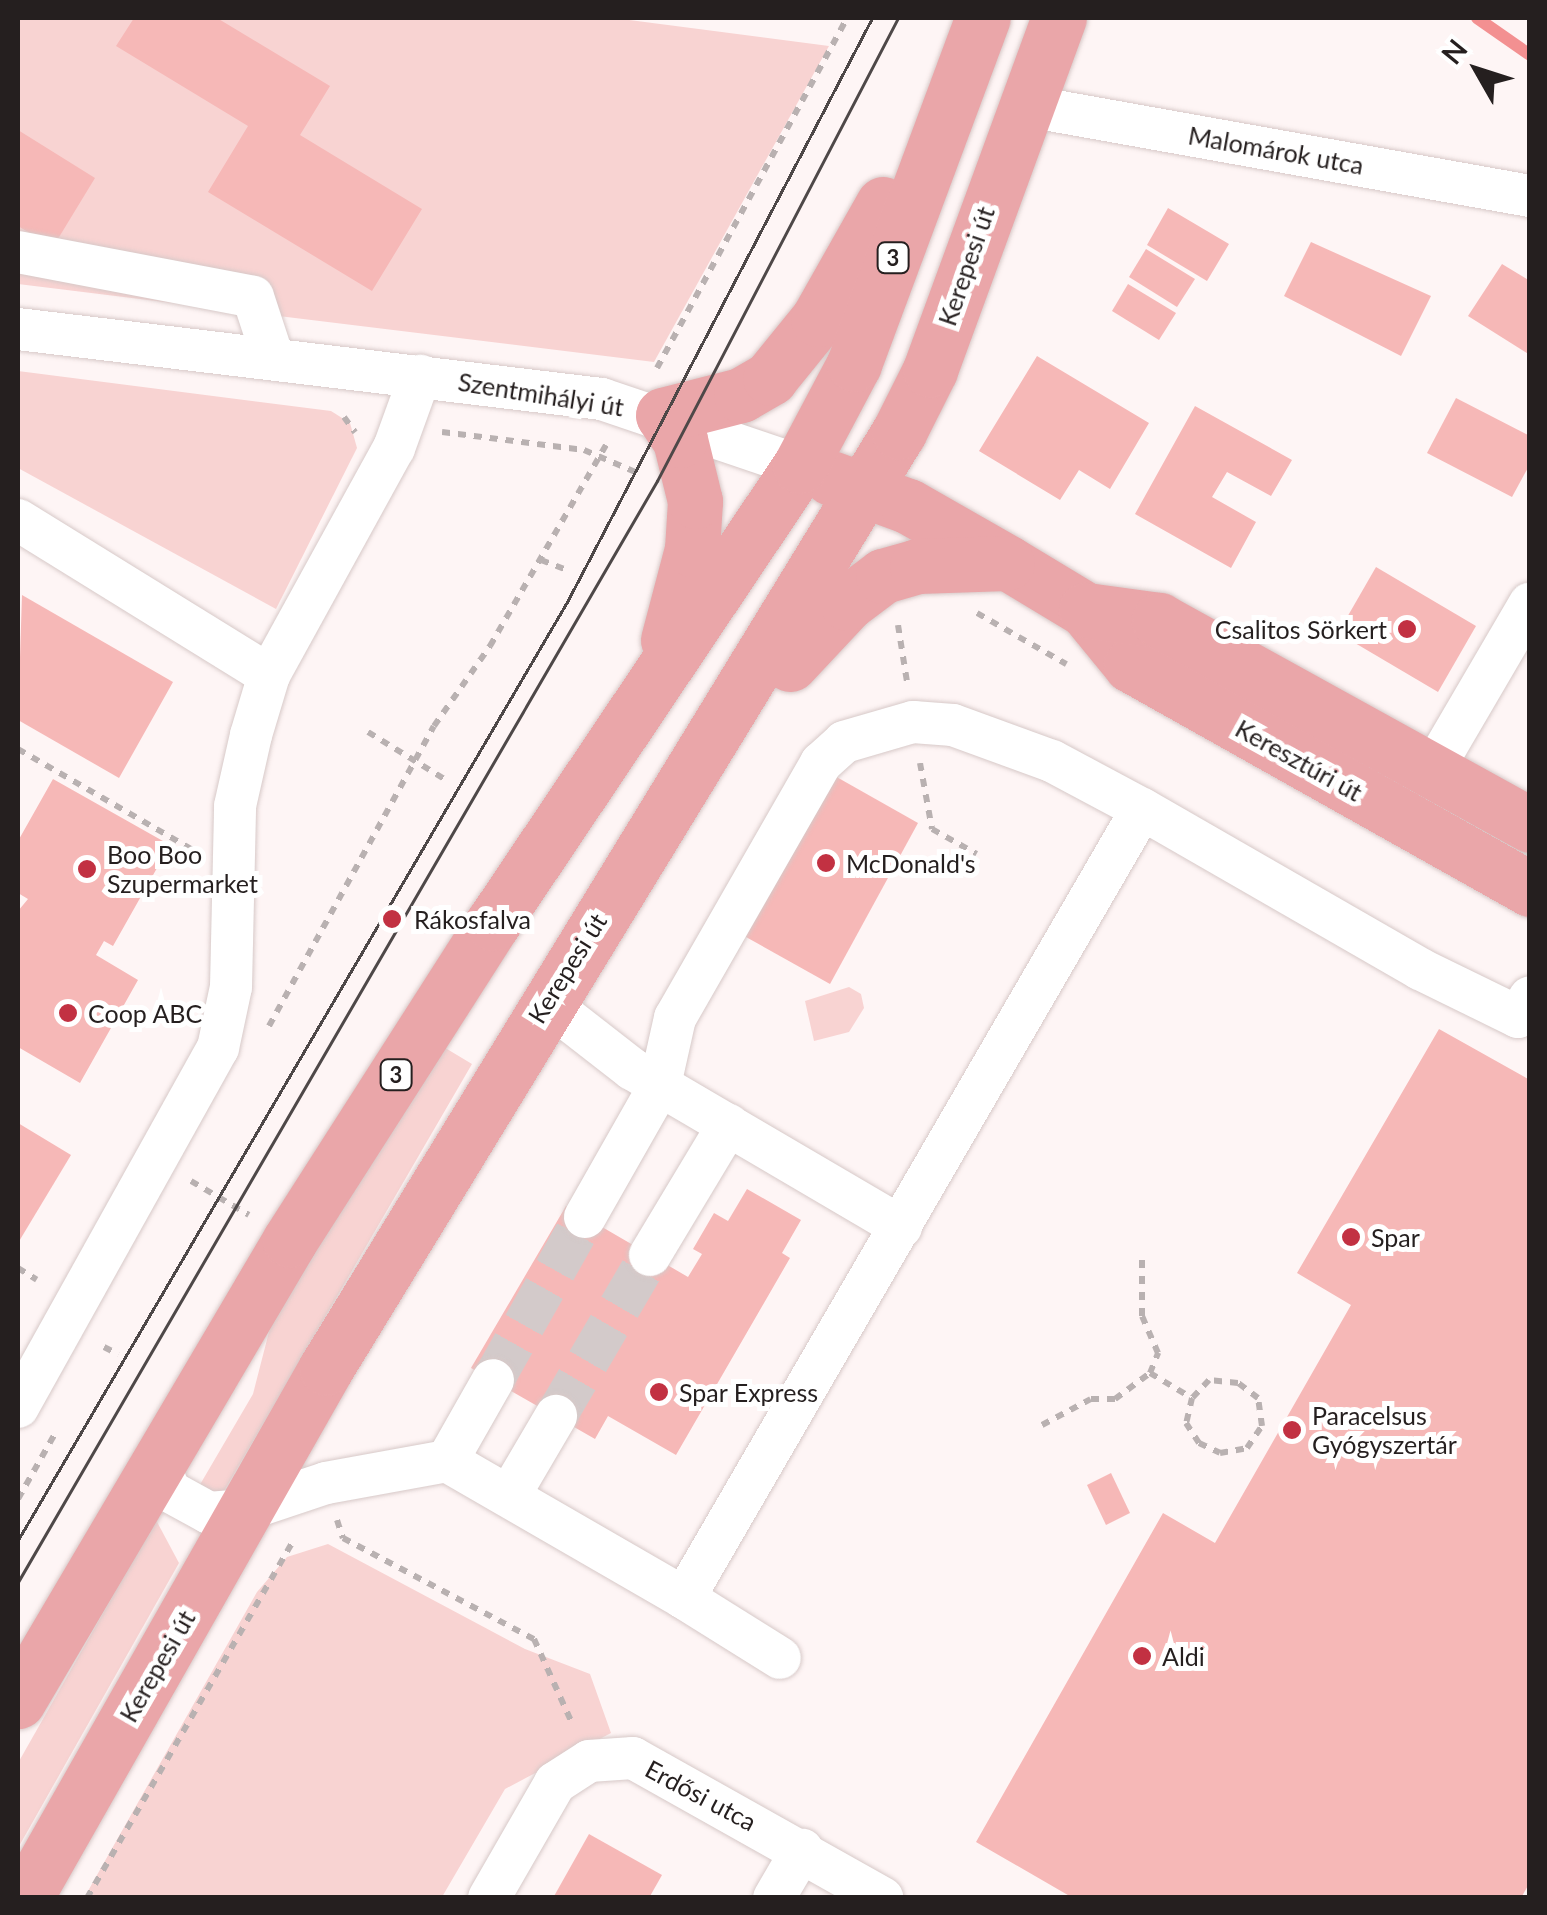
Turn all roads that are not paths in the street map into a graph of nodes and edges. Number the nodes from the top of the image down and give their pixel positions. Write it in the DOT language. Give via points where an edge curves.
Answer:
graph roads {
  1 [pos="1059,18"];
  2 [pos="978,31"];
  3 [pos="1022,105"];
  4 [pos="1530,196"];
  5 [pos="18,252"];
  6 [pos="18,329"];
  7 [pos="273,358"];
  8 [pos="420,376"];
  9 [pos="647,412"];
  10 [pos="800,466"];
  11 [pos="866,491"];
  12 [pos="18,520"];
  13 [pos="1008,563"];
  14 [pos="1530,603"];
  15 [pos="1086,610"];
  16 [pos="269,674"];
  17 [pos="648,694"];
  18 [pos="694,763"];
  19 [pos="1432,771"];
  20 [pos="1142,810"];
  21 [pos="1530,825"];
  22 [pos="1530,889"];
  23 [pos="546,1002"];
  24 [pos="1526,1012"];
  25 [pos="660,1085"];
  26 [pos="728,1125"];
  27 [pos="586,1217"];
  28 [pos="901,1227"];
  29 [pos="650,1254"];
  30 [pos="34,1338"];
  31 [pos="493,1380"];
  32 [pos="18,1406"];
  33 [pos="556,1416"];
  34 [pos="156,1456"];
  35 [pos="447,1461"];
  36 [pos="509,1496"];
  37 [pos="245,1510"];
  38 [pos="684,1598"];
  39 [pos="780,1658"];
  40 [pos="18,1701"];
  41 [pos="802,1850"];
  42 [pos="25,1898"];
  43 [pos="489,1898"];
  44 [pos="774,1898"];
  45 [pos="882,1898"];
  1 -- 3 [label="main road, Kerepesi út"];
  2 -- 9 [label="main road" via="799,348 770,378 741,395"];
  2 -- 10 [label="main road, 3" via="854,364"];
  3 -- 4 [label="street, Malomárok utca"];
  3 -- 11 [label="main road, Kerepesi út" via="930,370"];
  5 -- 7 [label="street" via="253,297"];
  6 -- 7 [label="street, Szentmihályi út"];
  7 -- 8 [label="street, Szentmihályi út"];
  8 -- 9 [label="street, Szentmihályi út"];
  8 -- 16 [label="street" via="402,427"];
  9 -- 10 [label="street, Szentmihályi út"];
  9 -- 17 [label="main road" via="680,440 696,500 678,612"];
  10 -- 11 [label="main road, Keresztúri út"];
  10 -- 17 [label="main road, 3"];
  11 -- 13 [label="main road, Keresztúri út"];
  11 -- 18 [label="main road, Kerepesi út"];
  12 -- 16 [label="street"];
  13 -- 15 [label="main road, Keresztúri út"];
  13 -- 18 [label="main road" via="918,566 884,576 847,602"];
  14 -- 19 [label="street"];
  15 -- 19 [label="main road, Keresztúri út" via="1159,620"];
  15 -- 22 [label="main road, Keresztúri út" via="1131,666"];
  16 -- 30 [label="street" via="240,773 231,988 218,1048"];
  17 -- 34 [label="main road, 3" via="492,924"];
  18 -- 23 [label="main road, Kerepesi út"];
  19 -- 21 [label="main road, Keresztúri út"];
  20 -- 24 [label="street" via="1420,969"];
  20 -- 25 [label="street" via="1052,761 953,725 913,722 844,742 822,763 675,1018"];
  20 -- 28 [label="street"];
  23 -- 25 [label="street"];
  23 -- 37 [label="main road, Kerepesi út"];
  25 -- 26 [label="street"];
  25 -- 27 [label="street"];
  26 -- 28 [label="street"];
  26 -- 29 [label="street"];
  28 -- 38 [label="street"];
  30 -- 32 [label="street"];
  31 -- 35 [label="street"];
  33 -- 36 [label="street"];
  34 -- 37 [label="street" via="169,1491 209,1512"];
  34 -- 40 [label="main road, 3"];
  35 -- 36 [label="street"];
  35 -- 37 [label="street" via="326,1484"];
  36 -- 38 [label="street"];
  37 -- 42 [label="main road, Kerepesi út"];
  38 -- 39 [label="street"];
  41 -- 43 [label="street, Erdősi utca" via="633,1758 589,1761 555,1783"];
  41 -- 44 [label="street"];
  41 -- 45 [label="street, Erdősi utca"];
}
